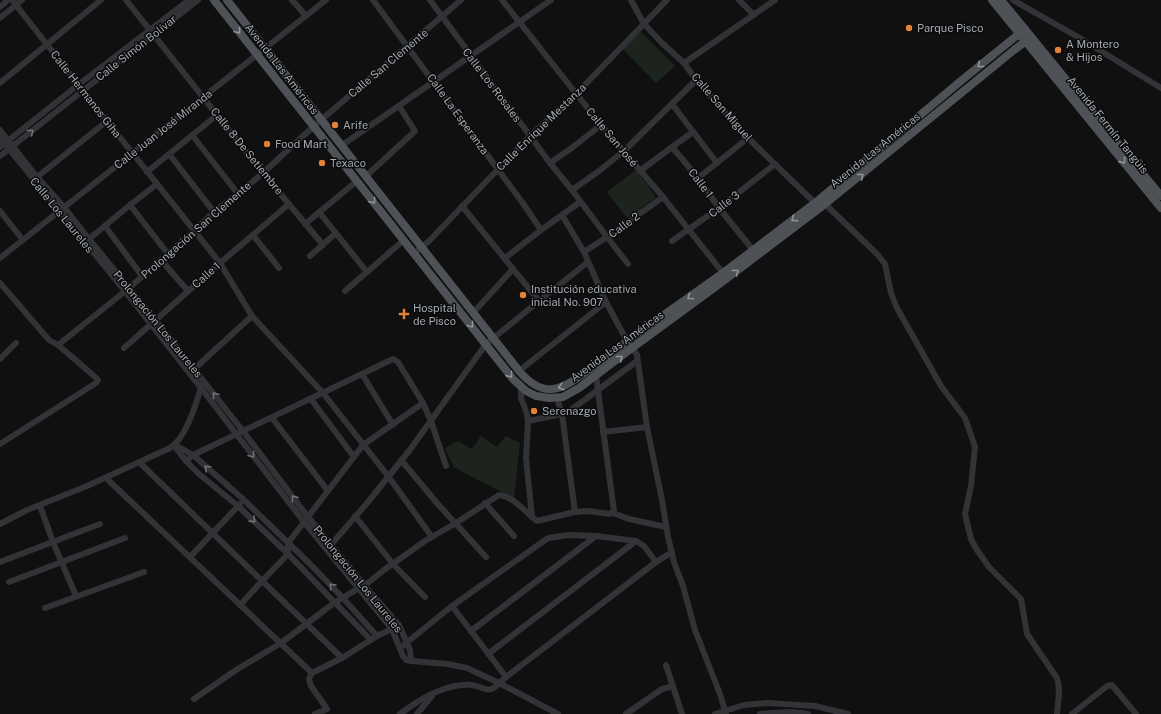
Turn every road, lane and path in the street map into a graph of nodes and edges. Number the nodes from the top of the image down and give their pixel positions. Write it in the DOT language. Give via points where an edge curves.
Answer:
graph roads {
  1 [pos="8,0"];
  2 [pos="22,0"];
  3 [pos="101,0"];
  4 [pos="126,0"];
  5 [pos="189,0"];
  6 [pos="198,0"];
  7 [pos="214,0"];
  8 [pos="226,0"];
  9 [pos="292,0"];
  10 [pos="326,0"];
  11 [pos="373,0"];
  12 [pos="430,0"];
  13 [pos="461,0"];
  14 [pos="502,0"];
  15 [pos="550,0"];
  16 [pos="630,0"];
  17 [pos="667,0"];
  18 [pos="739,0"];
  19 [pos="775,0"];
  20 [pos="992,0"];
  21 [pos="1007,1"];
  22 [pos="14,2"];
  23 [pos="0,7"];
  24 [pos="754,15"];
  25 [pos="306,16"];
  26 [pos="442,17"];
  27 [pos="0,18"];
  28 [pos="519,21"];
  29 [pos="644,24"];
  30 [pos="1013,25"];
  31 [pos="1022,31"];
  32 [pos="151,32"];
  33 [pos="1029,39"];
  34 [pos="1010,40"];
  35 [pos="47,45"];
  36 [pos="408,46"];
  37 [pos="265,49"];
  38 [pos="257,55"];
  39 [pos="470,56"];
  40 [pos="684,63"];
  41 [pos="696,80"];
  42 [pos="433,81"];
  43 [pos="0,83"];
  44 [pos="78,85"];
  45 [pos="1161,88"];
  46 [pos="83,90"];
  47 [pos="576,94"];
  48 [pos="203,97"];
  49 [pos="672,104"];
  50 [pos="399,106"];
  51 [pos="217,115"];
  52 [pos="321,120"];
  53 [pos="107,121"];
  54 [pos="601,125"];
  55 [pos="314,126"];
  56 [pos="0,130"];
  57 [pos="693,132"];
  58 [pos="192,135"];
  59 [pos="530,136"];
  60 [pos="0,138"];
  61 [pos="748,138"];
  62 [pos="1113,143"];
  63 [pos="7,145"];
  64 [pos="341,146"];
  65 [pos="672,147"];
  66 [pos="624,151"];
  67 [pos="132,154"];
  68 [pos="170,154"];
  69 [pos="0,156"];
  70 [pos="351,158"];
  71 [pos="717,162"];
  72 [pos="550,163"];
  73 [pos="343,164"];
  74 [pos="775,164"];
  75 [pos="498,169"];
  76 [pos="640,171"];
  77 [pos="147,172"];
  78 [pos="263,173"];
  79 [pos="365,176"];
  80 [pos="37,177"];
  81 [pos="698,178"];
  82 [pos="357,181"];
  83 [pos="847,182"];
  84 [pos="157,184"];
  85 [pos="572,190"];
  86 [pos="238,194"];
  87 [pos="1161,196"];
  88 [pos="663,197"];
  89 [pos="580,202"];
  90 [pos="289,204"];
  91 [pos="130,205"];
  92 [pos="820,205"];
  93 [pos="462,206"];
  94 [pos="719,208"];
  95 [pos="1161,208"];
  96 [pos="62,209"];
  97 [pos="0,211"];
  98 [pos="214,212"];
  99 [pos="319,212"];
  100 [pos="562,215"];
  101 [pos="305,224"];
  102 [pos="105,226"];
  103 [pos="541,230"];
  104 [pos="688,230"];
  105 [pos="194,231"];
  106 [pos="336,234"];
  107 [pos="253,235"];
  108 [pos="607,237"];
  109 [pos="89,239"];
  110 [pos="23,240"];
  111 [pos="404,240"];
  112 [pos="672,241"];
  113 [pos="323,245"];
  114 [pos="753,250"];
  115 [pos="418,251"];
  116 [pos="584,252"];
  117 [pos="168,254"];
  118 [pos="310,256"];
  119 [pos="0,258"];
  120 [pos="505,258"];
  121 [pos="161,260"];
  122 [pos="588,262"];
  123 [pos="220,263"];
  124 [pos="628,264"];
  125 [pos="279,268"];
  126 [pos="513,269"];
  127 [pos="367,272"];
  128 [pos="723,273"];
  129 [pos="142,276"];
  130 [pos="0,283"];
  131 [pos="127,290"];
  132 [pos="188,291"];
  133 [pos="345,291"];
  134 [pos="539,301"];
  135 [pos="606,302"];
  136 [pos="473,313"];
  137 [pos="252,316"];
  138 [pos="153,323"];
  139 [pos="493,339"];
  140 [pos="16,343"];
  141 [pos="486,344"];
  142 [pos="629,345"];
  143 [pos="58,346"];
  144 [pos="124,348"];
  145 [pos="0,359"];
  146 [pos="637,361"];
  147 [pos="194,369"];
  148 [pos="519,371"];
  149 [pos="362,374"];
  150 [pos="596,376"];
  151 [pos="203,381"];
  152 [pos="201,388"];
  153 [pos="522,388"];
  154 [pos="598,390"];
  155 [pos="323,393"];
  156 [pos="557,398"];
  157 [pos="311,399"];
  158 [pos="423,403"];
  159 [pos="562,414"];
  160 [pos="272,418"];
  161 [pos="431,421"];
  162 [pos="528,421"];
  163 [pos="393,425"];
  164 [pos="646,428"];
  165 [pos="603,432"];
  166 [pos="240,433"];
  167 [pos="0,444"];
  168 [pos="174,445"];
  169 [pos="363,445"];
  170 [pos="194,455"];
  171 [pos="354,457"];
  172 [pos="401,460"];
  173 [pos="140,462"];
  174 [pos="186,462"];
  175 [pos="446,466"];
  176 [pos="388,476"];
  177 [pos="106,478"];
  178 [pos="328,491"];
  179 [pos="243,499"];
  180 [pos="485,503"];
  181 [pos="40,506"];
  182 [pos="238,506"];
  183 [pos="575,512"];
  184 [pos="613,513"];
  185 [pos="355,516"];
  186 [pos="532,517"];
  187 [pos="306,519"];
  188 [pos="456,523"];
  189 [pos="0,524"];
  190 [pos="100,524"];
  191 [pos="666,527"];
  192 [pos="212,532"];
  193 [pos="514,536"];
  194 [pos="596,536"];
  195 [pos="432,537"];
  196 [pos="125,538"];
  197 [pos="53,542"];
  198 [pos="636,542"];
  199 [pos="288,543"];
  200 [pos="328,547"];
  201 [pos="672,552"];
  202 [pos="288,554"];
  203 [pos="190,557"];
  204 [pos="486,557"];
  205 [pos="0,562"];
  206 [pos="62,562"];
  207 [pos="656,562"];
  208 [pos="393,564"];
  209 [pos="144,572"];
  210 [pos="262,580"];
  211 [pos="9,582"];
  212 [pos="362,587"];
  213 [pos="76,596"];
  214 [pos="425,597"];
  215 [pos="343,598"];
  216 [pos="334,603"];
  217 [pos="240,605"];
  218 [pos="452,606"];
  219 [pos="45,608"];
  220 [pos="308,624"];
  221 [pos="399,625"];
  222 [pos="392,629"];
  223 [pos="471,631"];
  224 [pos="377,636"];
  225 [pos="371,640"];
  226 [pos="281,643"];
  227 [pos="407,643"];
  228 [pos="400,648"];
  229 [pos="488,654"];
  230 [pos="342,658"];
  231 [pos="411,661"];
  232 [pos="666,665"];
  233 [pos="312,673"];
  234 [pos="506,677"];
  235 [pos="499,683"];
  236 [pos="673,686"];
  237 [pos="434,693"];
  238 [pos="194,699"];
  239 [pos="329,711"];
  240 [pos="726,712"];
  241 [pos="315,714"];
  242 [pos="400,714"];
  243 [pos="417,714"];
  244 [pos="558,714"];
  245 [pos="626,714"];
  246 [pos="682,714"];
  247 [pos="715,714"];
  248 [pos="760,714"];
  249 [pos="808,714"];
  250 [pos="848,714"];
  251 [pos="1057,714"];
  252 [pos="1072,714"];
  253 [pos="1136,714"];
  1 -- 23 [label="street"];
  2 -- 22 [label="street"];
  3 -- 35 [label="street"];
  4 -- 32 [label="street, Calle 8 De Setiembre"];
  5 -- 32 [label="street, Calle Simón Bolívar"];
  6 -- 32 [label="street, Calle Simón Bolívar"];
  7 -- 38 [label="main road, Avenida Las Américas, one-way"];
  8 -- 37 [label="main road, Avenida Las Américas"];
  9 -- 25 [label="street"];
  10 -- 25 [label="street, Calle Juan José Miranda"];
  11 -- 36 [label="street, Calle La Esperanza"];
  12 -- 26 [label="street, Calle Los Rosales"];
  13 -- 26 [label="street, Calle San Clemente"];
  14 -- 28 [label="street, Calle San José"];
  15 -- 28 [label="street"];
  16 -- 29 [label="street, Calle San Miguel"];
  17 -- 29 [label="street, Calle Enrique Mestanza"];
  18 -- 24 [label="street"];
  19 -- 24 [label="street"];
  20 -- 30 [label="main road, Avenida Fermín Tangüis"];
  21 -- 31 [label="main road, Avenida Fermín Tangüis"];
  21 -- 45 [label="street" via="1078,37"];
  22 -- 27 [label="street"];
  22 -- 35 [label="street, Calle Hermanos Giha"];
  24 -- 40 [label="street"];
  25 -- 37 [label="street, Calle Juan José Miranda"];
  26 -- 36 [label="street, Calle San Clemente"];
  26 -- 39 [label="street, Calle Los Rosales"];
  28 -- 39 [label="street"];
  28 -- 47 [label="street, Calle San José"];
  29 -- 40 [label="street, Calle San Miguel"];
  29 -- 47 [label="street, Calle Enrique Mestanza"];
  30 -- 31 [label="main road, Avenida Fermín Tangüis"];
  30 -- 34 [label="main road"];
  31 -- 33 [label="main road, Avenida Fermín Tangüis"];
  31 -- 34 [label="main road, Avenida Las Américas"];
  32 -- 44 [label="street, Calle Simón Bolívar"];
  32 -- 46 [label="street, Calle Simón Bolívar"];
  32 -- 48 [label="street, Calle 8 De Setiembre"];
  33 -- 62 [label="main road, Avenida Fermín Tangüis"];
  83 -- 33 [label="main road, Avenida Las Américas, one-way"];
  34 -- 83 [label="main road, Avenida Las Américas, one-way"];
  35 -- 43 [label="street"];
  35 -- 44 [label="street, Calle Hermanos Giha"];
  36 -- 42 [label="street, Calle La Esperanza"];
  36 -- 52 [label="street, Calle San Clemente"];
  37 -- 38 [label="street, Calle Juan José Miranda"];
  37 -- 52 [label="main road, Avenida Las Américas"];
  38 -- 48 [label="street, Calle Juan José Miranda"];
  38 -- 55 [label="main road, Avenida Las Américas"];
  39 -- 42 [label="street"];
  39 -- 59 [label="street, Calle Los Rosales"];
  40 -- 41 [label="street, Calle San Miguel"];
  41 -- 49 [label="street"];
  41 -- 61 [label="street, Calle San Miguel"];
  42 -- 50 [label="street"];
  42 -- 75 [label="street, Calle La Esperanza"];
  44 -- 46 [label="street, Calle Hermanos Giha"];
  44 -- 63 [label="street, Calle Simón Bolívar"];
  46 -- 53 [label="street, Calle Hermanos Giha"];
  63 -- 46 [label="street, Calle Simón Bolívar, one-way"];
  47 -- 54 [label="street, Calle San José"];
  47 -- 59 [label="street, Calle Enrique Mestanza"];
  48 -- 51 [label="street, Calle 8 De Setiembre"];
  48 -- 67 [label="street, Calle Juan José Miranda"];
  49 -- 57 [label="street"];
  49 -- 66 [label="street"];
  50 -- 64 [label="street"];
  50 -- 79 [label="street" via="415,132"];
  51 -- 58 [label="street"];
  51 -- 78 [label="street, Calle 8 De Setiembre"];
  52 -- 55 [label="street, Calle San Clemente"];
  52 -- 64 [label="main road, Avenida Las Américas"];
  53 -- 67 [label="street, Calle Hermanos Giha"];
  53 -- 80 [label="street"];
  54 -- 66 [label="street, Calle San José"];
  54 -- 72 [label="street"];
  55 -- 73 [label="main road, Avenida Las Américas"];
  55 -- 78 [label="street, Prolongación San Clemente"];
  56 -- 63 [label="street, Calle Los Laureles"];
  57 -- 65 [label="street"];
  57 -- 71 [label="street"];
  58 -- 68 [label="street"];
  58 -- 86 [label="street"];
  59 -- 72 [label="street, Calle Los Rosales"];
  59 -- 75 [label="street, Calle Enrique Mestanza"];
  60 -- 63 [label="street, Calle Los Laureles"];
  61 -- 71 [label="street"];
  61 -- 74 [label="street, Calle San Miguel"];
  62 -- 87 [label="main road, Avenida Fermín Tangüis"];
  62 -- 95 [label="main road, Avenida Fermín Tangüis, one-way"];
  63 -- 69 [label="street, Calle Simón Bolívar"];
  63 -- 80 [label="street, Calle Los Laureles"];
  63 -- 96 [label="street, Calle Los Laureles"];
  64 -- 70 [label="main road, Avenida Las Américas"];
  65 -- 76 [label="street"];
  65 -- 81 [label="street, Calle 1"];
  66 -- 76 [label="street, Calle San José"];
  66 -- 85 [label="street"];
  67 -- 77 [label="street, Calle Hermanos Giha"];
  67 -- 96 [label="street, Calle Juan José Miranda"];
  68 -- 77 [label="street"];
  68 -- 98 [label="street"];
  70 -- 73 [label="main road"];
  70 -- 79 [label="main road, Avenida Las Américas"];
  71 -- 81 [label="street"];
  72 -- 85 [label="street, Calle Los Rosales"];
  73 -- 82 [label="main road, Avenida Las Américas"];
  74 -- 92 [label="street, Calle San Miguel"];
  74 -- 94 [label="street, Calle 3"];
  75 -- 93 [label="street, Calle Enrique Mestanza"];
  75 -- 103 [label="street, Calle La Esperanza"];
  76 -- 88 [label="street, Calle San José"];
  77 -- 84 [label="street, Calle Hermanos Giha"];
  78 -- 86 [label="street, Prolongación San Clemente"];
  78 -- 90 [label="street, Calle 8 De Setiembre"];
  79 -- 115 [label="main road, Avenida Las Américas"];
  80 -- 96 [label="street, Calle Los Laureles"];
  81 -- 94 [label="street, Calle 1"];
  82 -- 99 [label="street"];
  82 -- 111 [label="main road, Avenida Las Américas, one-way"];
  83 -- 92 [label="main road, Avenida Las Américas"];
  84 -- 91 [label="street"];
  84 -- 105 [label="street, Calle Hermanos Giha"];
  85 -- 89 [label="street, Calle Los Rosales"];
  86 -- 98 [label="street, Prolongación San Clemente"];
  88 -- 104 [label="street, Calle San José"];
  88 -- 108 [label="street, Calle 2"];
  89 -- 100 [label="street"];
  89 -- 108 [label="street, Calle Los Rosales"];
  90 -- 101 [label="street, Calle 8 De Setiembre"];
  90 -- 107 [label="street, Calle 1"];
  91 -- 102 [label="street"];
  91 -- 117 [label="street"];
  92 -- 114 [label="main road, Avenida Las Américas, one-way"];
  142 -- 92 [label="main road, Avenida Las Américas, one-way" via="722,282"];
  92 -- 251 [label="street, Calle San Miguel" via="877,254 885,264 897,308 941,386 965,418 975,447 965,514 971,538 989,567 1021,599 1027,634 1056,678 1060,689"];
  93 -- 115 [label="street, Calle Enrique Mestanza"];
  93 -- 120 [label="street"];
  94 -- 104 [label="street, Calle 3"];
  94 -- 114 [label="street, Calle 1"];
  96 -- 109 [label="street, Prolongación Los Laureles"];
  96 -- 110 [label="street, Calle Juan José Miranda"];
  96 -- 131 [label="street, Calle Los Laureles"];
  97 -- 110 [label="street"];
  98 -- 105 [label="street, Prolongación San Clemente"];
  99 -- 101 [label="street"];
  99 -- 106 [label="street"];
  100 -- 103 [label="street"];
  100 -- 116 [label="street"];
  101 -- 113 [label="street, Calle 8 De Setiembre"];
  102 -- 109 [label="street"];
  102 -- 129 [label="street"];
  103 -- 120 [label="street"];
  104 -- 112 [label="street, Calle 3"];
  104 -- 128 [label="street, Calle San José"];
  105 -- 117 [label="street, Prolongación San Clemente"];
  105 -- 123 [label="street, Calle Hermanos Giha"];
  106 -- 113 [label="street"];
  106 -- 127 [label="street"];
  107 -- 123 [label="street, Calle 1"];
  107 -- 125 [label="street"];
  108 -- 116 [label="street, Calle 2"];
  108 -- 124 [label="street, Calle Los Rosales"];
  109 -- 131 [label="street, Prolongación Los Laureles"];
  110 -- 119 [label="street, Calle Juan José Miranda"];
  111 -- 115 [label="main road, Avenida Las Américas"];
  111 -- 127 [label="street"];
  113 -- 118 [label="street"];
  114 -- 128 [label="main road, Avenida Las Américas"];
  115 -- 136 [label="main road, Avenida Las Américas"];
  115 -- 141 [label="main road, Avenida Las Américas, one-way"];
  116 -- 122 [label="street"];
  117 -- 121 [label="street, Prolongación San Clemente"];
  120 -- 126 [label="street"];
  121 -- 129 [label="street, Prolongación San Clemente"];
  121 -- 132 [label="street"];
  122 -- 134 [label="street"];
  122 -- 135 [label="street"];
  123 -- 132 [label="street, Calle 1"];
  123 -- 137 [label="street, Calle Hermanos Giha"];
  126 -- 134 [label="street"];
  126 -- 136 [label="street"];
  127 -- 133 [label="street"];
  128 -- 142 [label="main road, Avenida Las Américas, one-way"];
  129 -- 131 [label="street, Prolongación San Clemente"];
  130 -- 143 [label="street" via="49,340"];
  131 -- 138 [label="street, Prolongación Los Laureles"];
  131 -- 143 [label="street, Prolongación San Clemente"];
  132 -- 138 [label="street, Calle 1"];
  134 -- 139 [label="street"];
  135 -- 142 [label="street"];
  135 -- 148 [label="street"];
  136 -- 139 [label="main road, Avenida Las Américas"];
  137 -- 147 [label="street"];
  137 -- 155 [label="street, Calle Hermanos Giha"];
  138 -- 144 [label="street, Calle 1"];
  138 -- 147 [label="street, Prolongación Los Laureles"];
  138 -- 152 [label="street, Prolongación Los Laureles"];
  139 -- 141 [label="street"];
  139 -- 148 [label="main road, Avenida Las Américas"];
  140 -- 145 [label="street"];
  141 -- 153 [label="main road, Avenida Las Américas, one-way"];
  141 -- 161 [label="street"];
  142 -- 146 [label="street" via="636,353"];
  142 -- 148 [label="main road, Avenida Las Américas, one-way" via="615,351 560,388 538,387"];
  150 -- 142 [label="main road, Avenida Las Américas, one-way"];
  143 -- 167 [label="street" via="93,375 97,382"];
  146 -- 154 [label="street"];
  146 -- 164 [label="street"];
  147 -- 151 [label="street, Prolongación Los Laureles"];
  149 -- 155 [label="street"];
  149 -- 158 [label="street" via="395,359"];
  149 -- 163 [label="street"];
  150 -- 154 [label="street"];
  150 -- 156 [label="main road, Avenida Las Américas" via="567,395"];
  151 -- 152 [label="street"];
  166 -- 151 [label="street, Prolongación Los Laureles, one-way"];
  152 -- 166 [label="street, Prolongación Los Laureles"];
  152 -- 168 [label="street" via="187,426"];
  153 -- 156 [label="main road, Avenida Las Américas" via="536,396"];
  153 -- 162 [label="street" via="521,398"];
  154 -- 159 [label="street"];
  154 -- 165 [label="street"];
  155 -- 157 [label="street"];
  155 -- 169 [label="street, Calle Hermanos Giha"];
  156 -- 159 [label="street"];
  157 -- 160 [label="street"];
  157 -- 171 [label="street"];
  158 -- 161 [label="street"];
  158 -- 163 [label="street"];
  159 -- 162 [label="street"];
  159 -- 183 [label="street"];
  160 -- 166 [label="street"];
  160 -- 178 [label="street"];
  161 -- 172 [label="street"];
  161 -- 175 [label="street"];
  162 -- 186 [label="street" via="526,458"];
  163 -- 169 [label="street"];
  164 -- 165 [label="street"];
  164 -- 191 [label="street"];
  165 -- 184 [label="street"];
  166 -- 170 [label="street"];
  166 -- 187 [label="street, Prolongación Los Laureles"];
  168 -- 170 [label="street"];
  168 -- 173 [label="street"];
  168 -- 174 [label="street"];
  169 -- 171 [label="street"];
  169 -- 176 [label="street, Calle Hermanos Giha"];
  170 -- 174 [label="street"];
  179 -- 170 [label="street, one-way"];
  171 -- 178 [label="street"];
  172 -- 176 [label="street"];
  172 -- 188 [label="street"];
  173 -- 177 [label="street"];
  173 -- 192 [label="street"];
  174 -- 182 [label="street"];
  176 -- 185 [label="street"];
  176 -- 195 [label="street, Calle Hermanos Giha"];
  177 -- 181 [label="street"];
  177 -- 203 [label="street"];
  178 -- 187 [label="street"];
  179 -- 182 [label="street"];
  179 -- 199 [label="street"];
  180 -- 186 [label="street" via="499,494 505,495"];
  180 -- 188 [label="street"];
  180 -- 193 [label="street"];
  181 -- 189 [label="street"];
  181 -- 197 [label="street"];
  182 -- 192 [label="street"];
  182 -- 202 [label="street, one-way"];
  183 -- 184 [label="street"];
  183 -- 186 [label="street" via="537,521"];
  184 -- 191 [label="street"];
  185 -- 200 [label="street"];
  185 -- 208 [label="street"];
  187 -- 199 [label="street"];
  187 -- 200 [label="street, Prolongación Los Laureles"];
  188 -- 195 [label="street"];
  188 -- 204 [label="street"];
  190 -- 197 [label="street"];
  191 -- 201 [label="street"];
  192 -- 203 [label="street"];
  192 -- 210 [label="street"];
  194 -- 198 [label="street"];
  194 -- 218 [label="street" via="569,535 548,538"];
  194 -- 223 [label="street"];
  195 -- 208 [label="street"];
  196 -- 206 [label="street"];
  197 -- 205 [label="street"];
  197 -- 206 [label="street"];
  198 -- 207 [label="street" via="644,546"];
  198 -- 229 [label="street"];
  199 -- 202 [label="street"];
  215 -- 199 [label="street, one-way"];
  200 -- 212 [label="street, Prolongación Los Laureles"];
  201 -- 207 [label="street"];
  201 -- 240 [label="street" via="695,630"];
  202 -- 210 [label="street"];
  202 -- 216 [label="street"];
  203 -- 217 [label="street"];
  206 -- 211 [label="street"];
  206 -- 213 [label="street"];
  207 -- 234 [label="street"];
  208 -- 212 [label="street"];
  208 -- 214 [label="street"];
  209 -- 213 [label="street"];
  210 -- 217 [label="street"];
  210 -- 220 [label="street"];
  212 -- 215 [label="street"];
  212 -- 221 [label="street, Prolongación Los Laureles"];
  212 -- 222 [label="street, Prolongación Los Laureles"];
  213 -- 219 [label="street"];
  215 -- 216 [label="street"];
  215 -- 224 [label="street"];
  216 -- 220 [label="street"];
  216 -- 225 [label="street"];
  217 -- 226 [label="street"];
  218 -- 223 [label="street"];
  218 -- 227 [label="street"];
  220 -- 226 [label="street"];
  220 -- 230 [label="street"];
  221 -- 222 [label="street"];
  221 -- 227 [label="street, Prolongación Los Laureles"];
  222 -- 224 [label="street"];
  222 -- 228 [label="street, Prolongación Los Laureles"];
  223 -- 229 [label="street"];
  224 -- 225 [label="street"];
  225 -- 230 [label="street"];
  226 -- 233 [label="street"];
  226 -- 238 [label="street"];
  227 -- 228 [label="street"];
  227 -- 231 [label="street, Prolongación Los Laureles"];
  228 -- 231 [label="street, Prolongación Los Laureles" via="404,658"];
  229 -- 234 [label="street"];
  230 -- 233 [label="street"];
  231 -- 235 [label="street" via="467,668"];
  232 -- 236 [label="street"];
  233 -- 239 [label="street" via="309,680 311,686"];
  234 -- 235 [label="street"];
  235 -- 237 [label="street" via="490,690 472,684"];
  235 -- 244 [label="street"];
  236 -- 245 [label="street" via="662,689"];
  236 -- 246 [label="street"];
  237 -- 242 [label="street"];
  237 -- 243 [label="street"];
  239 -- 241 [label="street"];
  240 -- 247 [label="street"];
  240 -- 250 [label="street" via="744,705 768,703 815,706"];
  248 -- 249 [label="street" via="785,711"];
  252 -- 253 [label="street" via="1109,685 1114,687"];
}
